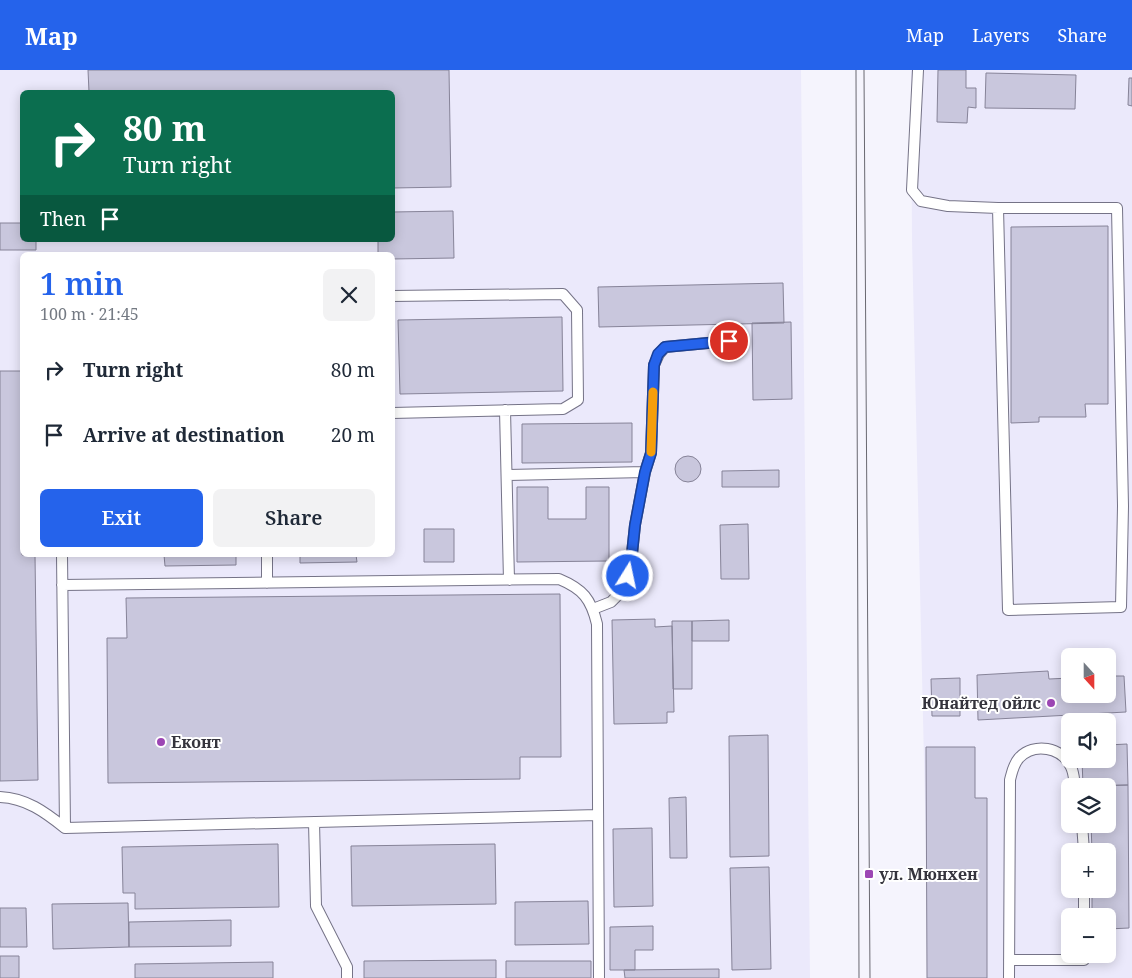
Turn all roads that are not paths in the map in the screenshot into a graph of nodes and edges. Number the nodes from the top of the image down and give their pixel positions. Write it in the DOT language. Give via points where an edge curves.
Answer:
graph roads {
  1 [pos="918,70"];
  2 [pos="998,208"];
  3 [pos="395,296"];
  4 [pos="729,341"];
  5 [pos="505,410"];
  6 [pos="395,413"];
  7 [pos="645,472"];
  8 [pos="507,474"];
  9 [pos="62,557"];
  10 [pos="267,557"];
  11 [pos="509,580"];
  12 [pos="267,583"];
  13 [pos="62,585"];
  14 [pos="593,609"];
  15 [pos="1074,778"];
  16 [pos="0,797"];
  17 [pos="598,815"];
  18 [pos="314,822"];
  19 [pos="65,828"];
  20 [pos="1009,960"];
  21 [pos="1061,960"];
  22 [pos="347,978"];
  23 [pos="599,978"];
  24 [pos="1009,978"];
  1 -- 2 [label="lane" via="912,190 921,201 948,206"];
  2 -- 2 [label="lane" via="1117,208 1123,506 1121,608 1008,610"];
  3 -- 5 [label="lane" via="563,294 577,310 578,400 562,409"];
  4 -- 7 [label="lane" via="665,347 658,354 654,365 651,453"];
  5 -- 6 [label="lane"];
  5 -- 8 [label="lane"];
  7 -- 8 [label="lane"];
  7 -- 14 [label="lane" via="625,588 611,602"];
  8 -- 11 [label="lane"];
  9 -- 13 [label="lane"];
  10 -- 12 [label="lane"];
  11 -- 12 [label="lane"];
  11 -- 14 [label="lane" via="559,580 574,585 586,596"];
  12 -- 13 [label="lane"];
  13 -- 19 [label="lane"];
  14 -- 17 [label="lane" via="596,624"];
  15 -- 20 [label="lane" via="1072,768 1054,750 1030,750 1012,767"];
  16 -- 19 [label="lane" via="14,797 42,809"];
  17 -- 18 [label="lane"];
  17 -- 23 [label="lane"];
  18 -- 19 [label="lane"];
  18 -- 22 [label="lane" via="316,906 347,966"];
  20 -- 21 [label="lane"];
  20 -- 24 [label="lane"];
}
